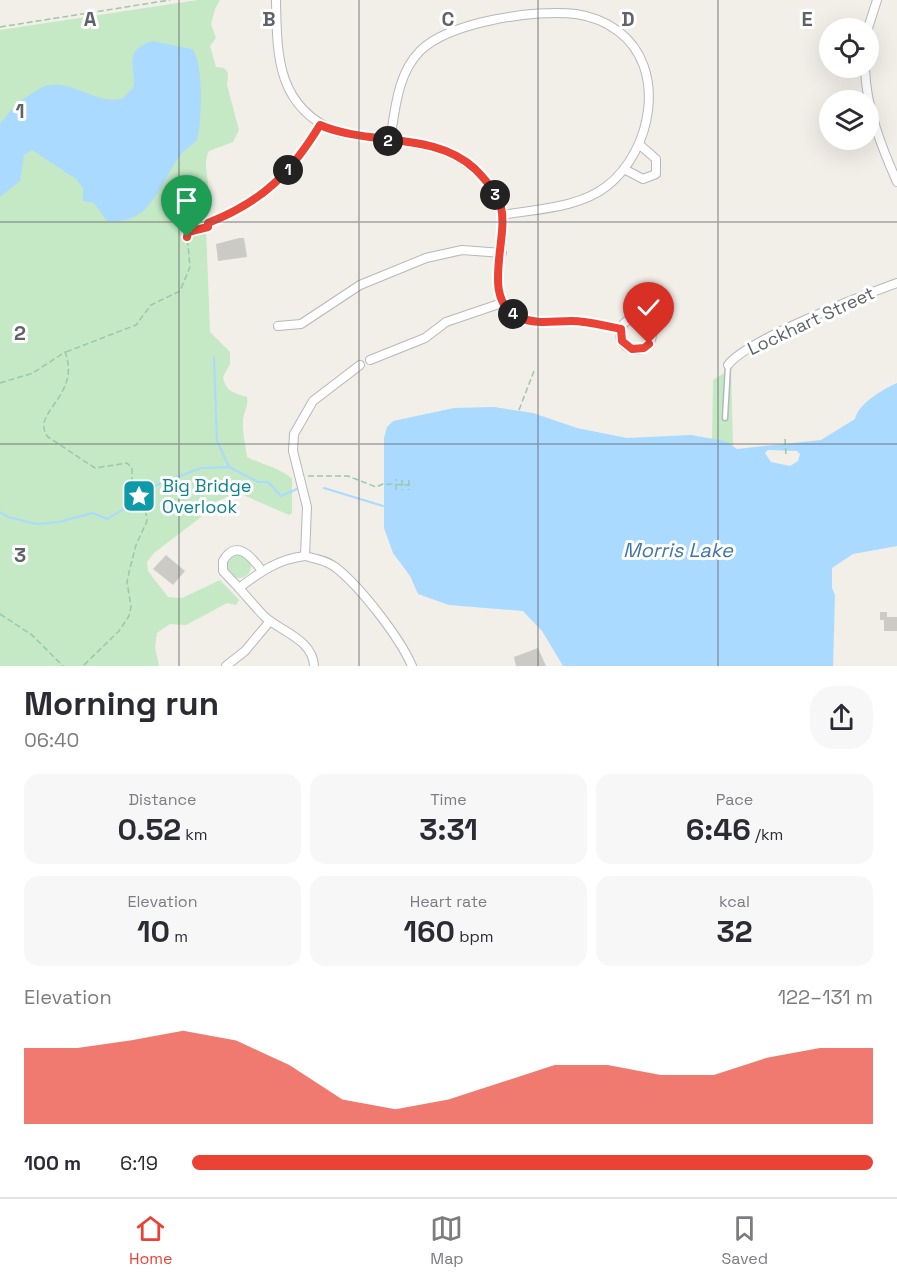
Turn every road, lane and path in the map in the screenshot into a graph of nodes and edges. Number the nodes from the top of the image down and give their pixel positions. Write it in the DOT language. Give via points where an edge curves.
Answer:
graph roads {
  1 [pos="170,0"];
  2 [pos="276,0"];
  3 [pos="877,0"];
  4 [pos="871,18"];
  5 [pos="0,27"];
  6 [pos="867,78"];
  7 [pos="320,125"];
  8 [pos="390,141"];
  9 [pos="640,145"];
  10 [pos="624,169"];
  11 [pos="897,182"];
  12 [pos="502,215"];
  13 [pos="207,223"];
  14 [pos="502,254"];
  15 [pos="897,283"];
  16 [pos="502,303"];
  17 [pos="278,326"];
  18 [pos="621,329"];
  19 [pos="65,352"];
  20 [pos="370,360"];
  21 [pos="728,364"];
  22 [pos="360,365"];
  23 [pos="534,371"];
  24 [pos="0,383"];
  25 [pos="519,410"];
  26 [pos="725,418"];
  27 [pos="785,439"];
  28 [pos="786,455"];
  29 [pos="300,477"];
  30 [pos="396,479"];
  31 [pos="402,480"];
  32 [pos="409,480"];
  33 [pos="396,485"];
  34 [pos="402,485"];
  35 [pos="409,485"];
  36 [pos="396,490"];
  37 [pos="402,490"];
  38 [pos="409,490"];
  39 [pos="305,556"];
  40 [pos="261,571"];
  41 [pos="239,588"];
  42 [pos="0,614"];
  43 [pos="270,621"];
  44 [pos="63,666"];
  45 [pos="83,666"];
  46 [pos="226,666"];
  47 [pos="314,666"];
  48 [pos="412,666"];
  1 -- 5 [label="path"];
  2 -- 7 [label="street" via="282,75 300,107"];
  3 -- 4 [label="street"];
  6 -- 11 [label="street" via="874,120"];
  7 -- 8 [label="street" via="337,132"];
  7 -- 13 [label="street" via="277,183 242,209"];
  8 -- 9 [label="street" via="400,87 419,52 439,36 466,25 551,12 600,21 632,44 649,86"];
  8 -- 12 [label="street" via="434,147 464,160 488,184"];
  9 -- 10 [label="street"];
  9 -- 10 [label="street" via="656,159 656,174 643,179"];
  10 -- 12 [label="street" via="607,186 587,197"];
  12 -- 14 [label="street"];
  13 -- 19 [label="path" via="208,227 187,234 190,267 180,291 151,304 136,325"];
  14 -- 16 [label="street" via="497,281"];
  14 -- 17 [label="street" via="462,250 426,258 360,285 301,324"];
  15 -- 21 [label="street, Lockhart Street" via="756,344"];
  16 -- 18 [label="street" via="515,316 537,323 592,322"];
  16 -- 20 [label="street" via="446,322 424,338"];
  18 -- 18 [label="street" via="622,341 632,349 644,348 652,338 651,326 641,318 629,319"];
  19 -- 24 [label="path" via="33,373"];
  19 -- 45 [label="path" via="70,364 66,386 43,419 45,434 95,468 127,463 146,513 146,525 136,545 127,582 129,616"];
  21 -- 26 [label="lane"];
  22 -- 29 [label="street" via="313,401 300,419 293,451"];
  23 -- 25 [label="path"];
  27 -- 28 [label="path"];
  29 -- 33 [label="path" via="344,476 372,487"];
  29 -- 39 [label="street" via="307,507"];
  30 -- 33 [label="path"];
  31 -- 34 [label="path"];
  32 -- 35 [label="path"];
  33 -- 34 [label="path"];
  33 -- 36 [label="path"];
  34 -- 35 [label="path"];
  34 -- 37 [label="path"];
  35 -- 38 [label="path"];
  39 -- 40 [label="street" via="280,561"];
  39 -- 48 [label="street" via="335,567 401,644"];
  40 -- 41 [label="street"];
  40 -- 41 [label="street" via="247,552 231,552 223,561 224,571"];
  41 -- 43 [label="street"];
  42 -- 44 [label="path" via="32,635"];
  43 -- 46 [label="street" via="245,651"];
  43 -- 47 [label="street" via="306,645"];
}
